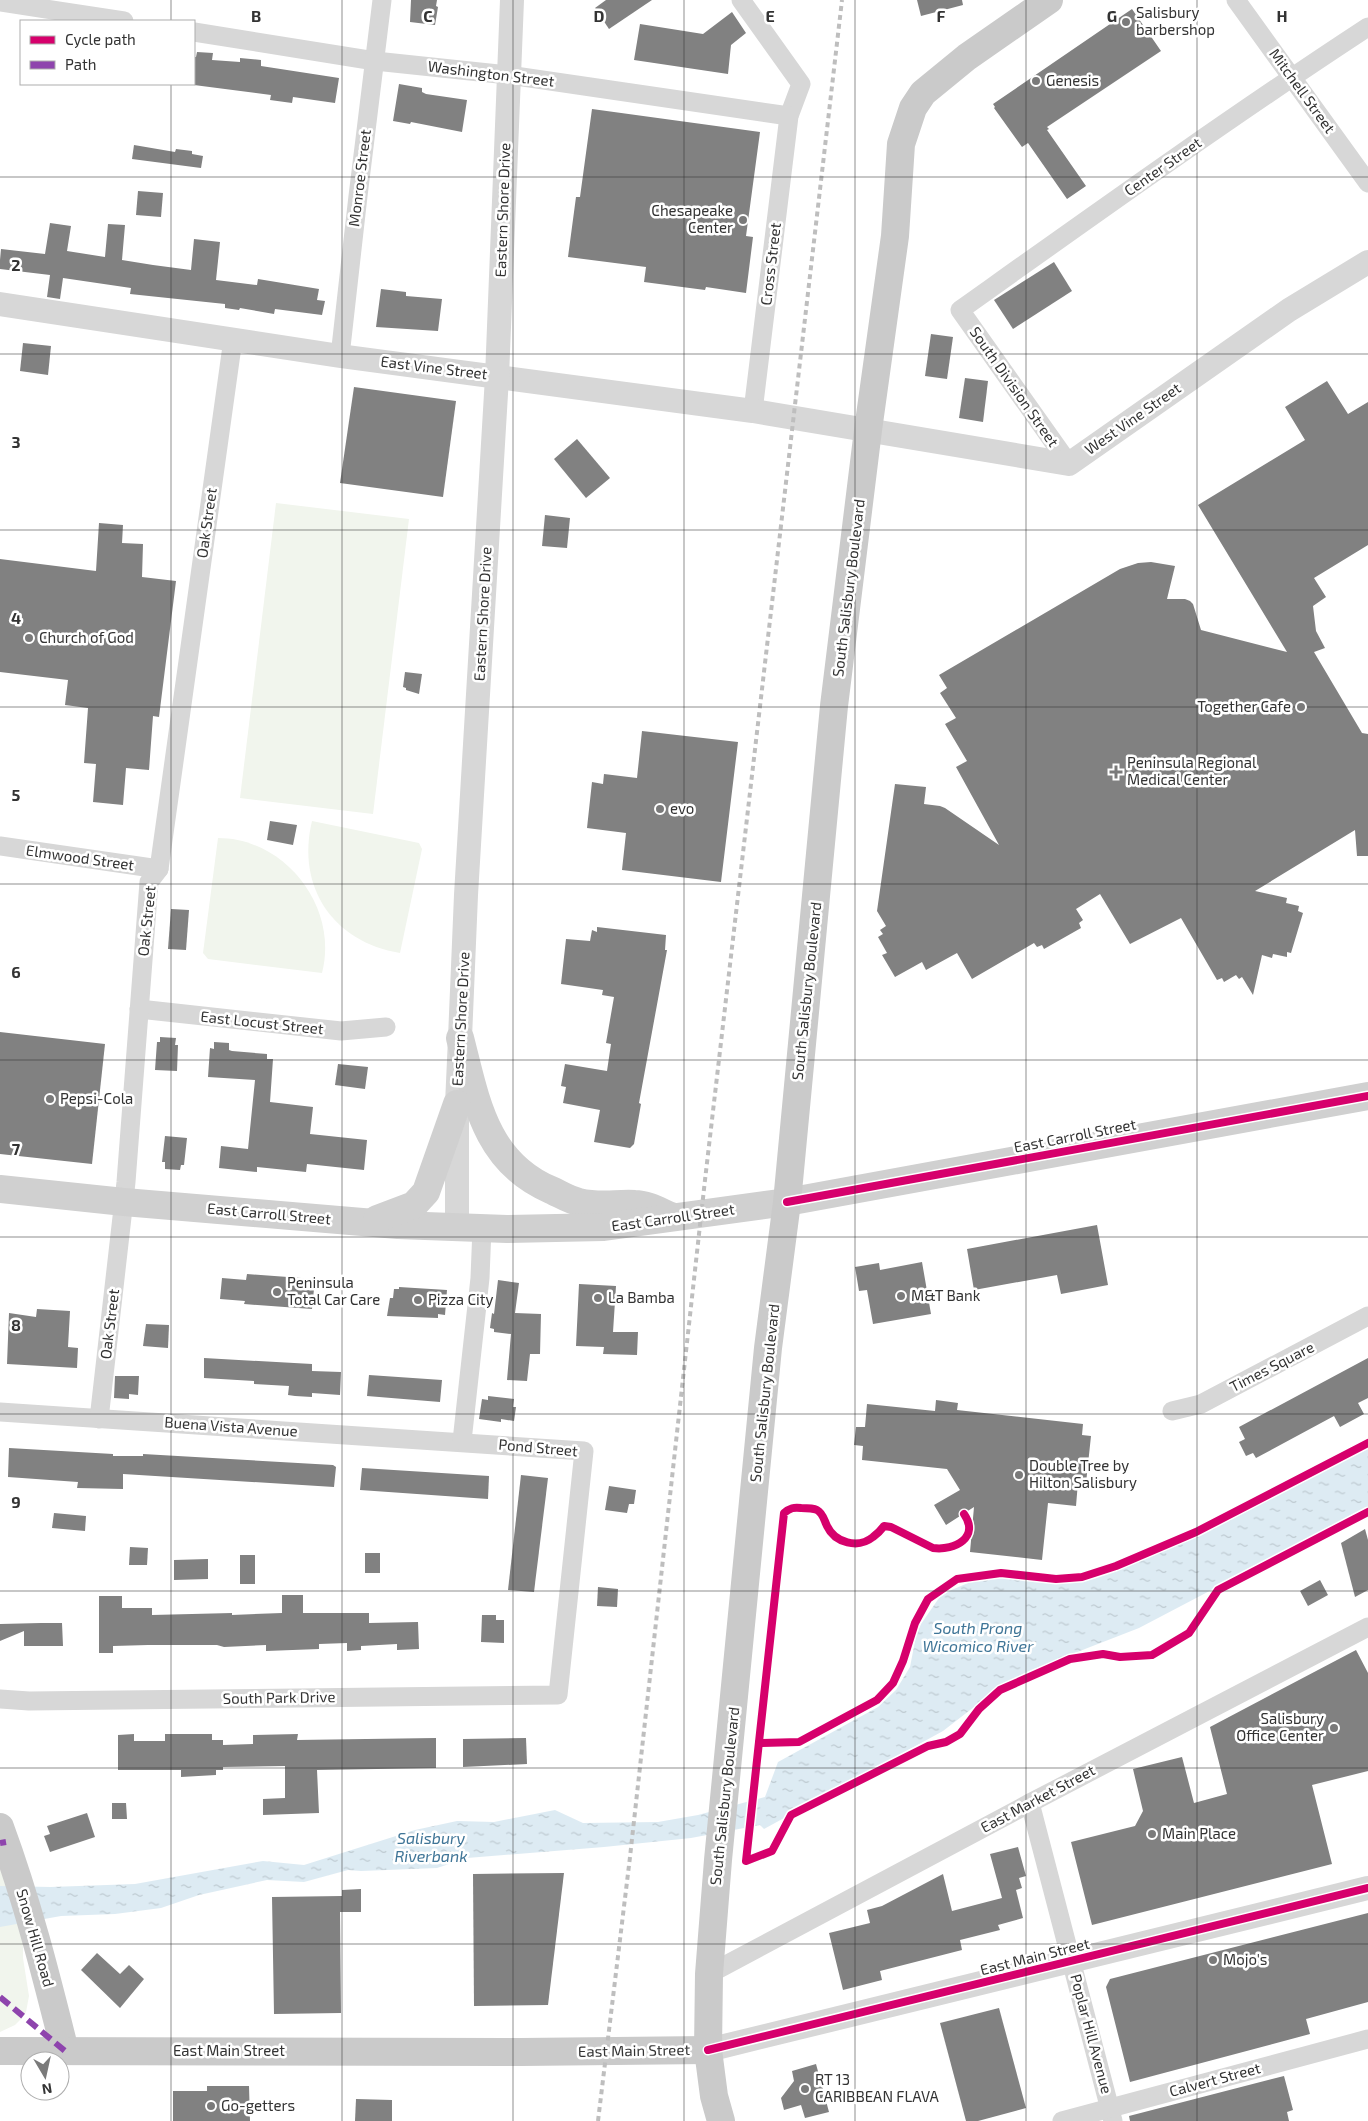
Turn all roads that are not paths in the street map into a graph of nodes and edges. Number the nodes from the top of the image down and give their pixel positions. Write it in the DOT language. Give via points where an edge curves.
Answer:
graph roads {
  1 [pos="382,0"];
  2 [pos="512,0"];
  3 [pos="741,0"];
  4 [pos="1048,0"];
  5 [pos="1236,0"];
  6 [pos="0,2"];
  7 [pos="117,20"];
  8 [pos="1368,27"];
  9 [pos="195,32"];
  10 [pos="375,61"];
  11 [pos="508,75"];
  12 [pos="1293,76"];
  13 [pos="789,116"];
  14 [pos="1368,183"];
  15 [pos="1368,262"];
  16 [pos="0,304"];
  17 [pos="960,310"];
  18 [pos="233,339"];
  19 [pos="340,356"];
  20 [pos="497,377"];
  21 [pos="753,411"];
  22 [pos="868,430"];
  23 [pos="1069,464"];
  24 [pos="0,846"];
  25 [pos="159,869"];
  26 [pos="139,1009"];
  27 [pos="386,1027"];
  28 [pos="460,1038"];
  29 [pos="1368,1096"];
  30 [pos="457,1104"];
  31 [pos="0,1189"];
  32 [pos="124,1202"];
  33 [pos="787,1202"];
  34 [pos="678,1218"];
  35 [pos="368,1223"];
  36 [pos="470,1228"];
  37 [pos="1368,1316"];
  38 [pos="1172,1411"];
  39 [pos="0,1412"];
  40 [pos="99,1419"];
  41 [pos="462,1441"];
  42 [pos="1368,1626"];
  43 [pos="558,1695"];
  44 [pos="0,1699"];
  45 [pos="1030,1803"];
  46 [pos="0,1827"];
  47 [pos="1368,1888"];
  48 [pos="1072,1962"];
  49 [pos="709,1974"];
  50 [pos="1368,2039"];
  51 [pos="708,2050"];
  52 [pos="0,2051"];
  53 [pos="20,2051"];
  54 [pos="65,2051"];
  55 [pos="70,2051"];
  56 [pos="1112,2114"];
  57 [pos="721,2121"];
  58 [pos="1062,2121"];
  1 -- 10 [label="street, Monroe Street"];
  2 -- 11 [label="street, Eastern Shore Drive"];
  3 -- 13 [label="street" via="801,84"];
  4 -- 22 [label="main road, South Salisbury Boulevard" via="967,57 923,93 913,108 901,144 895,236"];
  5 -- 12 [label="street, Mitchell Street"];
  6 -- 7 [label="street"];
  8 -- 12 [label="street, Center Street"];
  9 -- 10 [label="street, Washington Street"];
  10 -- 11 [label="street, Washington Street"];
  10 -- 19 [label="street, Monroe Street"];
  11 -- 13 [label="street, Washington Street"];
  11 -- 20 [label="street, Eastern Shore Drive"];
  12 -- 14 [label="street, Mitchell Street"];
  12 -- 17 [label="street, Center Street"];
  13 -- 21 [label="street, Cross Street"];
  15 -- 23 [label="street, West Vine Street" via="1289,310"];
  16 -- 18 [label="street, East Vine Street"];
  17 -- 23 [label="street, South Division Street"];
  18 -- 19 [label="street, East Vine Street"];
  18 -- 25 [label="street, Oak Street"];
  19 -- 20 [label="street, East Vine Street"];
  20 -- 21 [label="street, East Vine Street"];
  20 -- 28 [label="street, Eastern Shore Drive"];
  21 -- 22 [label="street, East Vine Street"];
  22 -- 23 [label="street, West Vine Street"];
  22 -- 33 [label="main road, South Salisbury Boulevard" via="834,706"];
  24 -- 25 [label="street, Elmwood Street"];
  25 -- 26 [label="street, Oak Street" via="149,882"];
  26 -- 27 [label="street, East Locust Street" via="342,1032"];
  26 -- 32 [label="street, Oak Street"];
  28 -- 30 [label="street, Eastern Shore Drive"];
  28 -- 34 [label="main road" via="479,1112 494,1143 513,1168 532,1182 577,1202 604,1206 637,1204"];
  29 -- 33 [label="main road, East Carroll Street"];
  30 -- 35 [label="main road" via="426,1192 414,1205"];
  30 -- 36 [label="street, Eastern Shore Drive"];
  31 -- 32 [label="main road, East Carroll Street"];
  32 -- 35 [label="main road, East Carroll Street"];
  32 -- 40 [label="street, Oak Street"];
  33 -- 34 [label="main road, East Carroll Street"];
  33 -- 49 [label="main road, South Salisbury Boulevard" via="768,1348"];
  34 -- 36 [label="main road, East Carroll Street" via="604,1227"];
  35 -- 36 [label="main road, East Carroll Street"];
  36 -- 41 [label="street" via="480,1278"];
  37 -- 38 [label="street, Times Square" via="1201,1404"];
  39 -- 40 [label="street, Buena Vista Avenue"];
  40 -- 41 [label="street, Buena Vista Avenue"];
  41 -- 43 [label="street, Pond Street" via="584,1451"];
  42 -- 45 [label="street, East Market Street"];
  43 -- 44 [label="street, South Park Drive"];
  45 -- 48 [label="street, Poplar Hill Avenue"];
  45 -- 49 [label="street, East Market Street"];
  46 -- 54 [label="main road, Snow Hill Road" via="17,1874"];
  47 -- 48 [label="street, East Main Street"];
  48 -- 51 [label="street, East Main Street"];
  48 -- 56 [label="street, Poplar Hill Avenue"];
  49 -- 51 [label="main road, South Salisbury Boulevard"];
  50 -- 56 [label="street, Calvert Street"];
  51 -- 55 [label="main road, East Main Street"];
  51 -- 57 [label="main road, South Salisbury Boulevard"];
  52 -- 53 [label="main road, East Main Street"];
  56 -- 58 [label="street, Calvert Street"];
}
